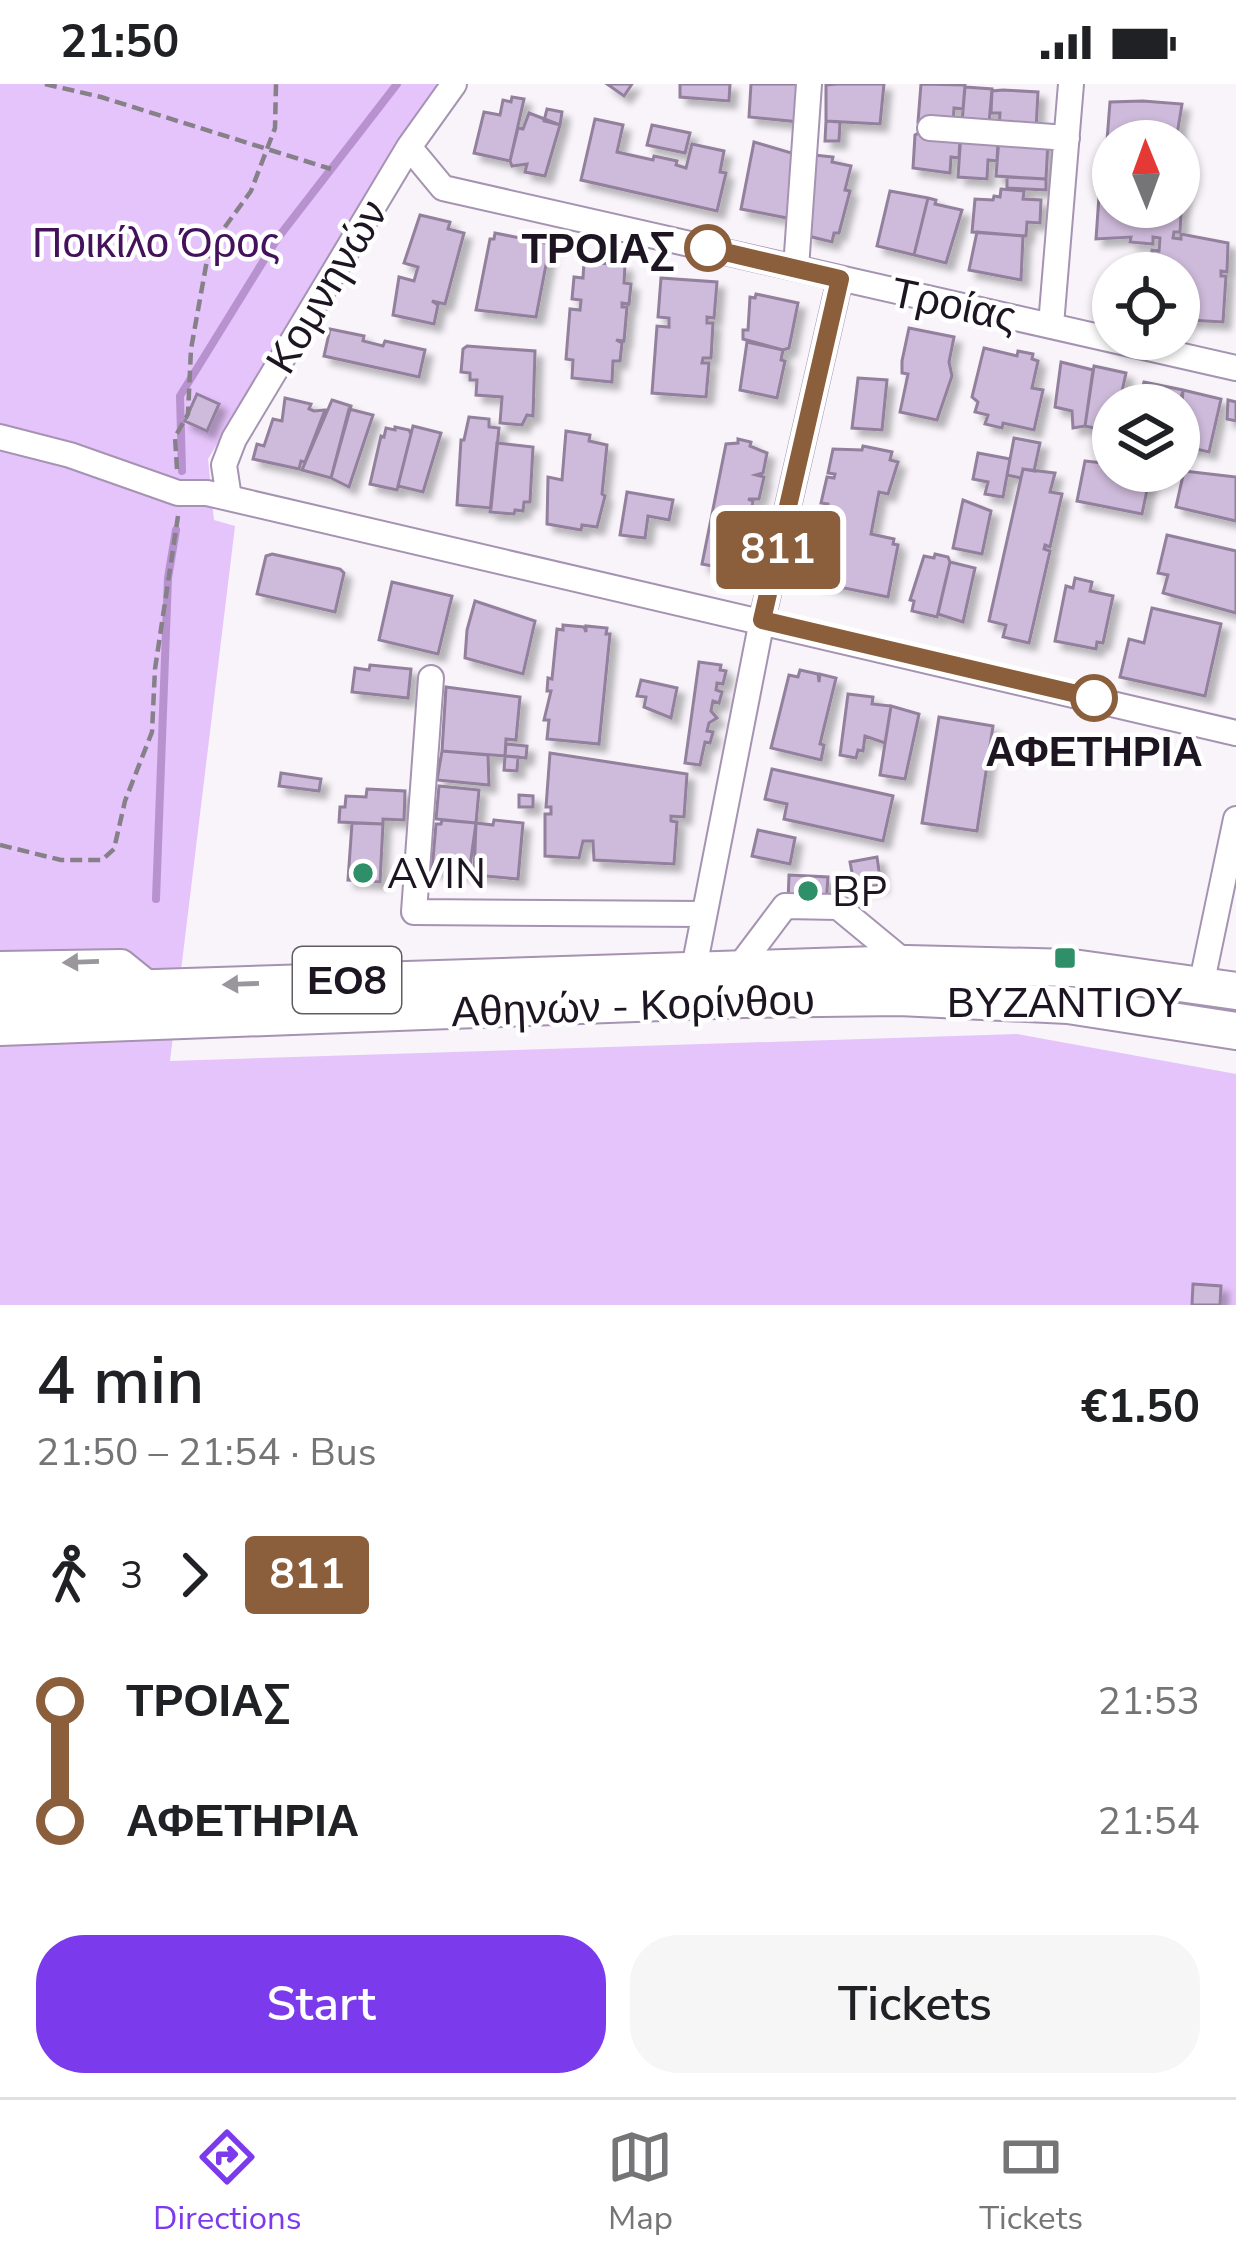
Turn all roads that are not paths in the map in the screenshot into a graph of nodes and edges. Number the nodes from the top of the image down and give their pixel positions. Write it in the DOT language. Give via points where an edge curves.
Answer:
graph roads {
  1 [pos="454,84"];
  2 [pos="809,84"];
  3 [pos="1071,84"];
  4 [pos="930,128"];
  5 [pos="1066,138"];
  6 [pos="410,147"];
  7 [pos="796,268"];
  8 [pos="840,279"];
  9 [pos="1051,325"];
  10 [pos="1236,368"];
  11 [pos="0,437"];
  12 [pos="229,498"];
  13 [pos="762,620"];
  14 [pos="430,678"];
  15 [pos="1236,734"];
  16 [pos="1236,820"];
  17 [pos="704,914"];
  18 [pos="0,964"];
  19 [pos="907,964"];
  20 [pos="739,967"];
  21 [pos="694,968"];
  22 [pos="153,987"];
  23 [pos="1209,987"];
  24 [pos="0,993"];
  25 [pos="0,1028"];
  26 [pos="1236,1031"];
  1 -- 6 [label="street, Κομνηνών"];
  2 -- 7 [label="street"];
  3 -- 5 [label="street"];
  4 -- 5 [label="street"];
  5 -- 9 [label="street"];
  6 -- 7 [label="street, Τροίας" via="443,188"];
  6 -- 12 [label="street, Κομνηνών" via="234,439 224,465"];
  7 -- 8 [label="street, Τροίας"];
  8 -- 9 [label="street, Τροίας"];
  8 -- 13 [label="street"];
  9 -- 10 [label="street, Τροίας"];
  11 -- 12 [label="street" via="178,493"];
  12 -- 13 [label="street"];
  13 -- 15 [label="street"];
  13 -- 17 [label="street"];
  14 -- 17 [label="street" via="414,913"];
  16 -- 23 [label="street"];
  17 -- 21 [label="street"];
  22 -- 18 [label="street, one-way" via="122,962"];
  19 -- 20 [label="highway, Αθηνών - Κορίνθου / ΕΟ8"];
  19 -- 20 [label="street" via="838,907 785,906"];
  19 -- 23 [label="highway, Αθηνών - Κορίνθου / ΕΟ8" via="1073,968"];
  20 -- 21 [label="highway, Αθηνών - Κορίνθου / ΕΟ8"];
  21 -- 22 [label="highway, Αθηνών - Κορίνθου / ΕΟ8, one-way"];
  22 -- 24 [label="highway, Αθηνών - Κορίνθου / ΕΟ8"];
  25 -- 26 [label="highway, Αθηνών - Κορίνθου / ΕΟ8" via="899,997 1068,1005"];
}
